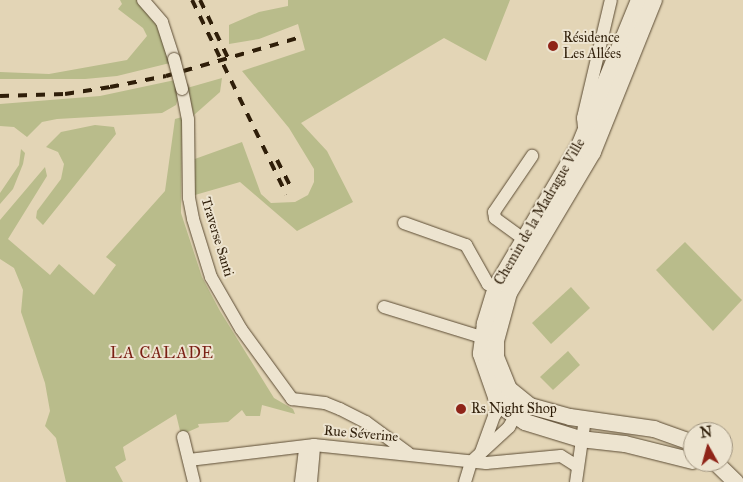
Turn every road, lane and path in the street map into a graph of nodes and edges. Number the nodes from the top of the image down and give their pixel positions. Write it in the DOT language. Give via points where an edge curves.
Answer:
graph roads {
  1 [pos="143,0"];
  2 [pos="611,0"];
  3 [pos="639,0"];
  4 [pos="649,0"];
  5 [pos="654,0"];
  6 [pos="606,24"];
  7 [pos="625,35"];
  8 [pos="592,133"];
  9 [pos="532,156"];
  10 [pos="404,223"];
  11 [pos="525,240"];
  12 [pos="503,290"];
  13 [pos="384,307"];
  14 [pos="489,339"];
  15 [pos="518,398"];
  16 [pos="501,404"];
  17 [pos="516,417"];
  18 [pos="585,419"];
  19 [pos="183,437"];
  20 [pos="580,439"];
  21 [pos="683,439"];
  22 [pos="310,447"];
  23 [pos="481,452"];
  24 [pos="408,453"];
  25 [pos="683,459"];
  26 [pos="189,460"];
  27 [pos="471,462"];
  28 [pos="577,466"];
  29 [pos="194,482"];
  30 [pos="301,482"];
  31 [pos="311,482"];
  32 [pos="465,482"];
  33 [pos="576,482"];
  1 -- 24 [label="street, Traverse Santi, bridge" via="162,22 182,89 188,120 188,181 193,219 211,277 240,329 292,399 340,408 366,422"];
  2 -- 6 [label="street"];
  3 -- 7 [label="street, Chemin de la Madrague Ville"];
  4 -- 7 [label="street" via="635,31"];
  5 -- 8 [label="street, Chemin de la Madrague Ville"];
  6 -- 7 [label="street"];
  6 -- 8 [label="street" via="583,118"];
  7 -- 8 [label="street, Chemin de la Madrague Ville" via="607,78"];
  8 -- 11 [label="street, Chemin de la Madrague Ville"];
  8 -- 12 [label="street, Chemin de la Madrague Ville" via="593,152"];
  9 -- 11 [label="street" via="494,212 495,218"];
  10 -- 12 [label="street" via="466,245 488,284"];
  11 -- 12 [label="street, Chemin de la Madrague Ville"];
  12 -- 14 [label="street, Chemin de la Madrague Ville"];
  13 -- 14 [label="street"];
  14 -- 15 [label="street, Chemin de la Madrague Ville" via="498,368"];
  14 -- 16 [label="street, Chemin de la Madrague Ville" via="484,367"];
  15 -- 16 [label="street"];
  15 -- 17 [label="street"];
  15 -- 18 [label="street, Chemin de la Madrague Ville" via="544,411"];
  16 -- 17 [label="street, Chemin de la Madrague Ville"];
  16 -- 23 [label="street"];
  17 -- 20 [label="street, Chemin de la Madrague Ville" via="545,430"];
  17 -- 23 [label="street"];
  18 -- 20 [label="street"];
  18 -- 21 [label="street, Chemin de la Madrague Ville" via="654,429"];
  19 -- 26 [label="street"];
  20 -- 25 [label="street, Chemin de la Madrague Ville" via="625,444"];
  20 -- 28 [label="street"];
  22 -- 24 [label="street, Rue Séverine"];
  22 -- 26 [label="street, Rue Séverine"];
  22 -- 30 [label="street"];
  22 -- 31 [label="street"];
  23 -- 27 [label="street"];
  24 -- 27 [label="street, Rue Séverine"];
  26 -- 29 [label="street"];
  27 -- 28 [label="street" via="561,456"];
  27 -- 32 [label="street"];
  28 -- 33 [label="street"];
}
